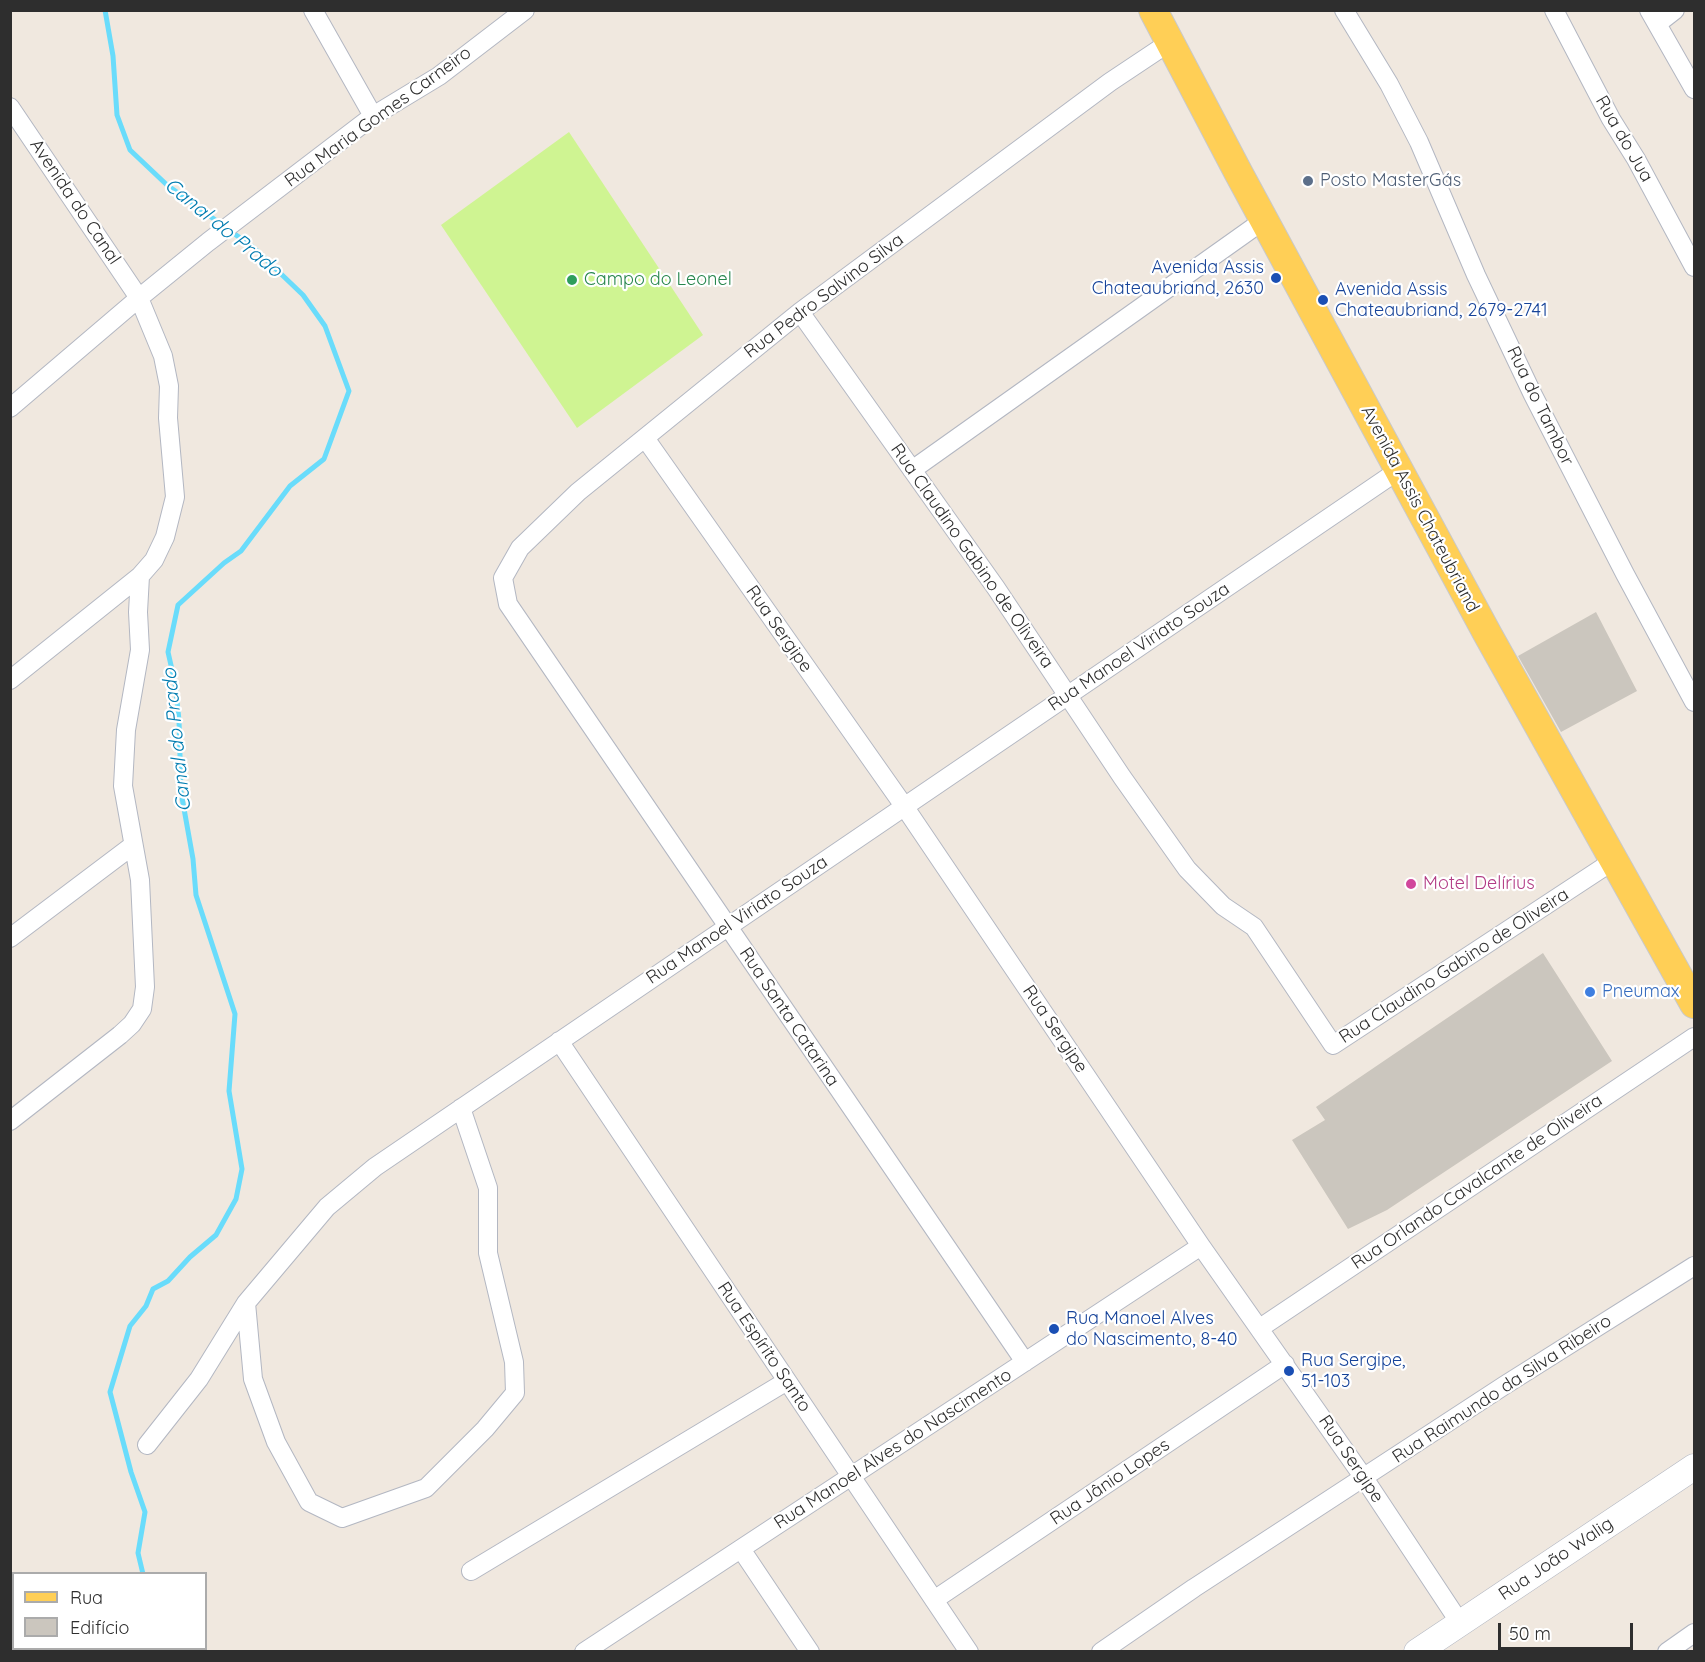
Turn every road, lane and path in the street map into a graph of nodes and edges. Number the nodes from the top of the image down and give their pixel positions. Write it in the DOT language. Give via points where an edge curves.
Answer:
graph roads {
  1 [pos="313,10"];
  2 [pos="525,10"];
  3 [pos="1153,10"];
  4 [pos="1344,10"];
  5 [pos="1554,10"];
  6 [pos="1675,10"];
  7 [pos="1653,17"];
  8 [pos="1170,42"];
  9 [pos="1695,89"];
  10 [pos="10,107"];
  11 [pos="374,116"];
  12 [pos="1264,220"];
  13 [pos="1695,267"];
  14 [pos="139,298"];
  15 [pos="800,312"];
  16 [pos="10,408"];
  17 [pos="645,438"];
  18 [pos="912,470"];
  19 [pos="1399,470"];
  20 [pos="140,576"];
  21 [pos="503,578"];
  22 [pos="10,680"];
  23 [pos="1068,695"];
  24 [pos="1695,702"];
  25 [pos="904,806"];
  26 [pos="132,846"];
  27 [pos="1613,861"];
  28 [pos="728,927"];
  29 [pos="10,938"];
  30 [pos="1695,1004"];
  31 [pos="1695,1037"];
  32 [pos="559,1041"];
  33 [pos="461,1108"];
  34 [pos="10,1121"];
  35 [pos="1201,1246"];
  36 [pos="1695,1266"];
  37 [pos="246,1303"];
  38 [pos="1260,1328"];
  39 [pos="1024,1362"];
  40 [pos="1286,1364"];
  41 [pos="787,1381"];
  42 [pos="147,1445"];
  43 [pos="1695,1467"];
  44 [pos="851,1477"];
  45 [pos="1364,1478"];
  46 [pos="741,1549"];
  47 [pos="471,1571"];
  48 [pos="934,1600"];
  49 [pos="1460,1623"];
  50 [pos="1695,1633"];
  51 [pos="584,1652"];
  52 [pos="810,1652"];
  53 [pos="969,1652"];
  54 [pos="1101,1652"];
  55 [pos="1417,1652"];
  56 [pos="1667,1652"];
  1 -- 11 [label="street"];
  2 -- 11 [label="street, Rua Maria Gomes Carneiro" via="439,76"];
  3 -- 8 [label="main road, Avenida Assis Chateubriand"];
  4 -- 24 [label="street, Rua do Tambor" via="1419,142 1533,395 1624,574"];
  5 -- 13 [label="street, Rua do Jua"];
  6 -- 7 [label="street"];
  7 -- 9 [label="street"];
  8 -- 12 [label="main road, Avenida Assis Chateubriand"];
  8 -- 15 [label="street, Rua Pedro Salvino Silva" via="1110,82"];
  10 -- 14 [label="street, Avenida do Canal"];
  11 -- 14 [label="street, Rua Maria Gomes Carneiro"];
  12 -- 18 [label="street"];
  12 -- 19 [label="main road, Avenida Assis Chateubriand"];
  14 -- 16 [label="street, Rua Maria Gomes Carneiro"];
  14 -- 20 [label="street, Avenida do Canal" via="163,356 169,386 175,496 165,537 154,560"];
  15 -- 17 [label="street, Rua Pedro Salvino Silva"];
  15 -- 18 [label="street, Rua Claudino Gabino de Oliveira"];
  17 -- 21 [label="street, Rua Pedro Salvino Silva" via="578,492 520,548"];
  17 -- 25 [label="street, Rua Sergipe"];
  18 -- 23 [label="street, Rua Claudino Gabino de Oliveira"];
  19 -- 23 [label="street, Rua Manoel Viriato Souza"];
  19 -- 27 [label="main road, Avenida Assis Chateubriand"];
  20 -- 22 [label="street, Avenida do Canal"];
  20 -- 26 [label="street" via="140,650 123,765"];
  21 -- 28 [label="street, Rua Santa Catarina" via="508,604"];
  23 -- 25 [label="street, Rua Manoel Viriato Souza"];
  23 -- 27 [label="street, Rua Claudino Gabino de Oliveira" via="1187,869 1223,906 1254,927 1333,1045"];
  25 -- 28 [label="street, Rua Manoel Viriato Souza"];
  25 -- 35 [label="street, Rua Sergipe"];
  26 -- 29 [label="street"];
  26 -- 34 [label="street" via="141,890 145,987 142,1009 120,1035"];
  27 -- 30 [label="main road, Avenida Assis Chateubriand"];
  28 -- 32 [label="street, Rua Manoel Viriato Souza"];
  28 -- 39 [label="street, Rua Santa Catarina"];
  31 -- 38 [label="street, Rua Orlando Cavalcante de Oliveira"];
  32 -- 33 [label="street, Rua Manoel Viriato Souza"];
  32 -- 41 [label="street, Rua Espírito Santo"];
  33 -- 37 [label="street, Rua Manoel Viriato Souza" via="375,1167 327,1207"];
  33 -- 37 [label="street" via="488,1188 488,1253 514,1362 516,1393 486,1430 426,1488 342,1518 309,1502 276,1442 253,1379"];
  35 -- 38 [label="street, Rua Sergipe"];
  35 -- 39 [label="street, Rua Manoel Alves do Nascimento"];
  36 -- 45 [label="street, Rua Raimundo da Silva Ribeiro"];
  37 -- 42 [label="street, Rua Manoel Viriato Souza" via="199,1379"];
  38 -- 40 [label="street, Rua Sergipe"];
  39 -- 44 [label="street, Rua Manoel Alves do Nascimento"];
  40 -- 45 [label="street, Rua Sergipe"];
  40 -- 48 [label="street, Rua Jânio Lopes"];
  41 -- 44 [label="street, Rua Espírito Santo"];
  41 -- 47 [label="street"];
  43 -- 49 [label="street, Rua João Walig"];
  44 -- 46 [label="street, Rua Manoel Alves do Nascimento"];
  44 -- 48 [label="street, Rua Espírito Santo"];
  45 -- 49 [label="street, Rua Sergipe"];
  45 -- 54 [label="street, Rua Raimundo da Silva Ribeiro"];
  46 -- 51 [label="street, Rua Manoel Alves do Nascimento"];
  46 -- 52 [label="street"];
  48 -- 53 [label="street, Rua Espírito Santo"];
  49 -- 55 [label="street, Rua João Walig"];
  50 -- 56 [label="street"];
}
